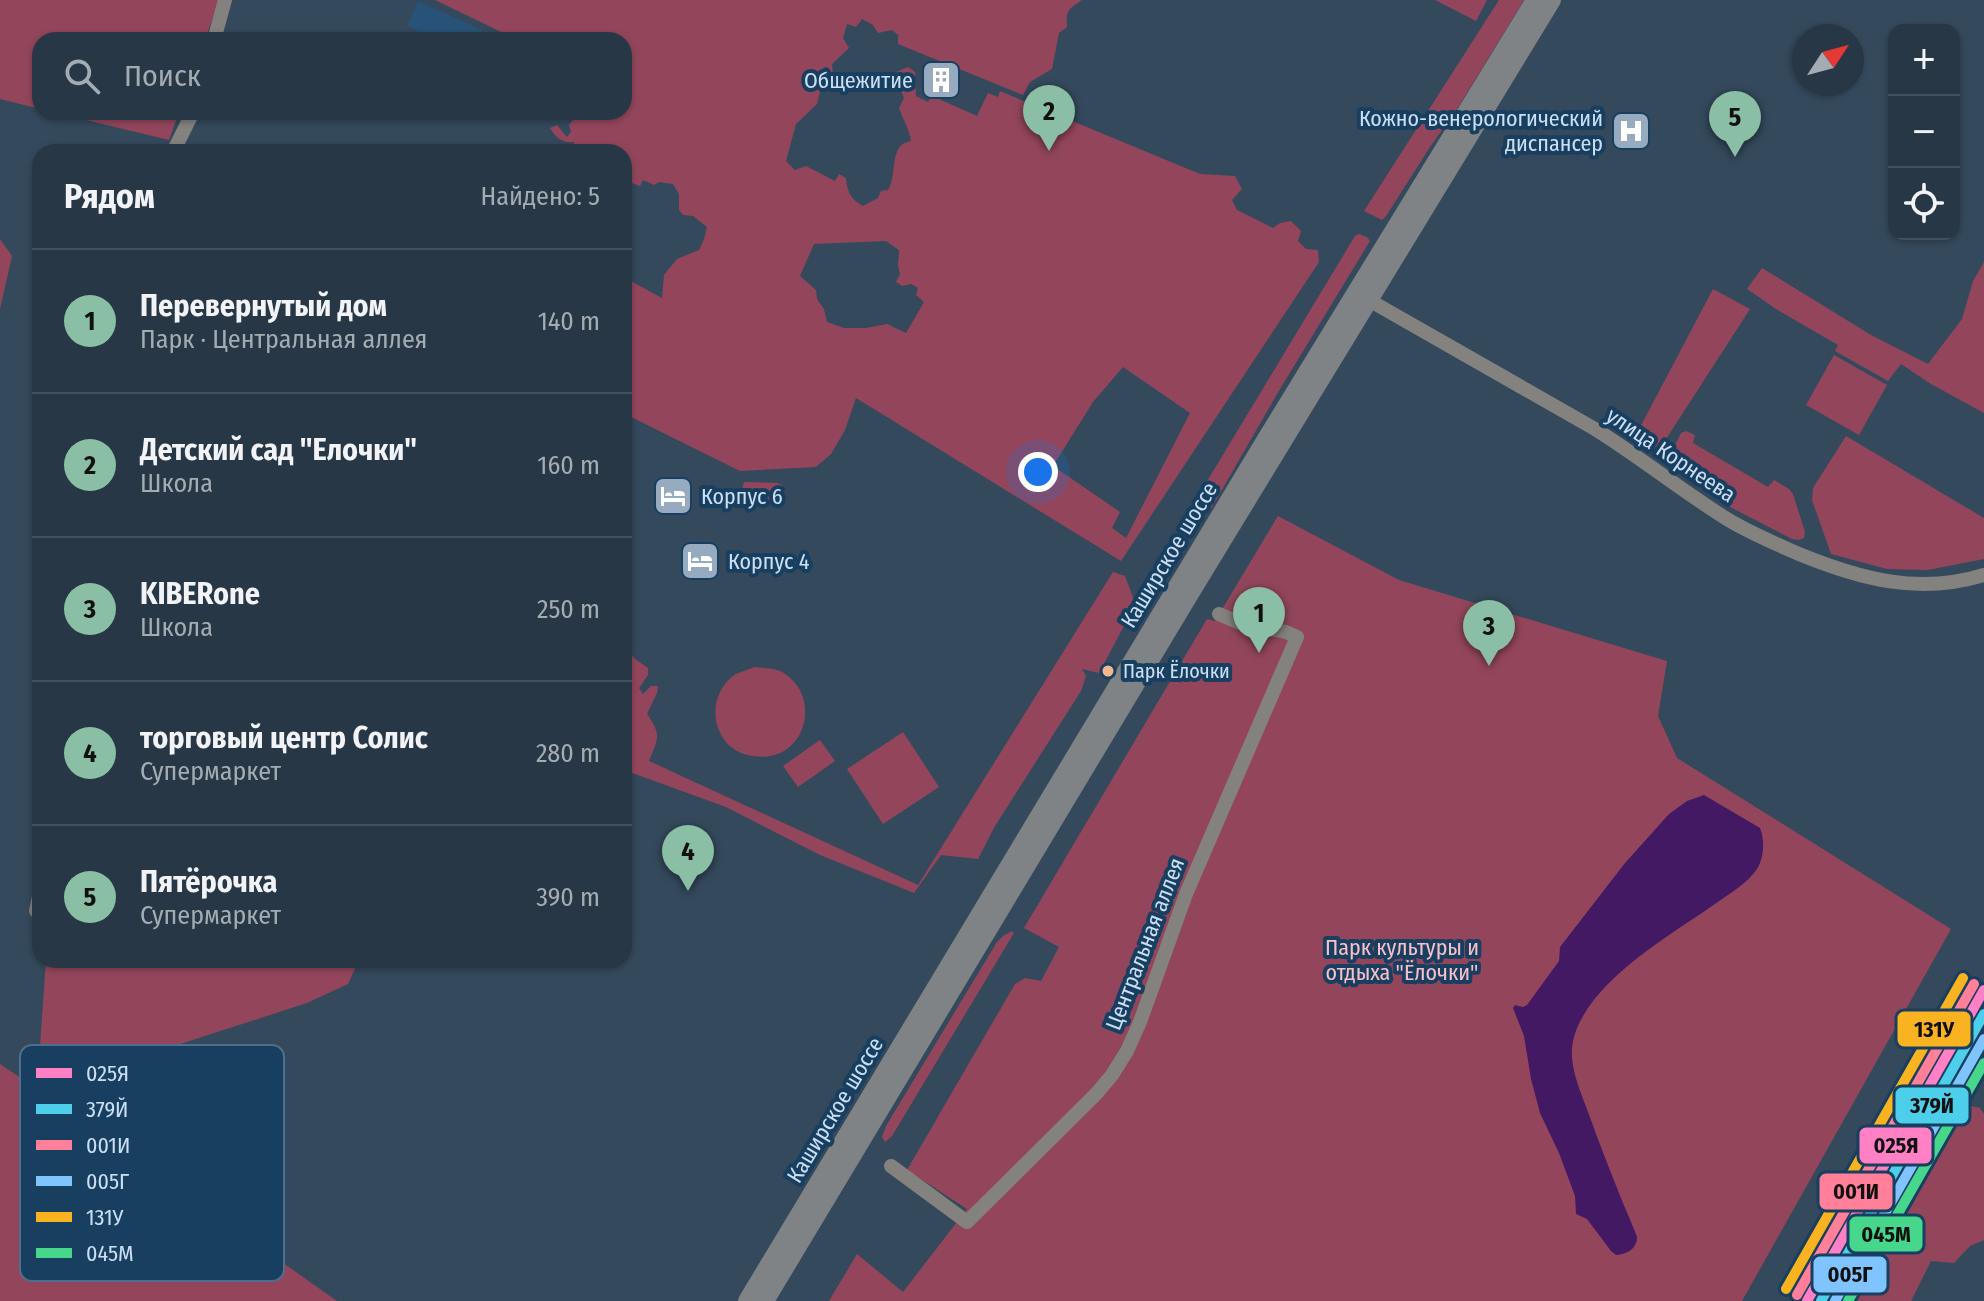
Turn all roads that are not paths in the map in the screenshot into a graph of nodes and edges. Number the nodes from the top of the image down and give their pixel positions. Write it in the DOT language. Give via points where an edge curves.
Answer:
graph roads {
  1 [pos="225,0"];
  2 [pos="1535,0"];
  3 [pos="1552,0"];
  4 [pos="216,32"];
  5 [pos="189,120"];
  6 [pos="177,144"];
  7 [pos="1363,296"];
  8 [pos="1984,575"];
  9 [pos="1219,614"];
  10 [pos="891,1166"];
  11 [pos="747,1301"];
  12 [pos="765,1301"];
  1 -- 4 [label="street"];
  2 -- 7 [label="main road, Каширское шоссе"];
  3 -- 7 [label="main road, Каширское шоссе"];
  5 -- 6 [label="street"];
  7 -- 8 [label="street, улица Корнеева" via="1604,434 1726,518 1768,540 1876,580 1930,584"];
  7 -- 11 [label="main road, Каширское шоссе"];
  7 -- 12 [label="main road, Каширское шоссе"];
  9 -- 10 [label="street, Центральная аллея" via="1297,637 1186,894 1127,1051 1096,1094 967,1222"];
}
